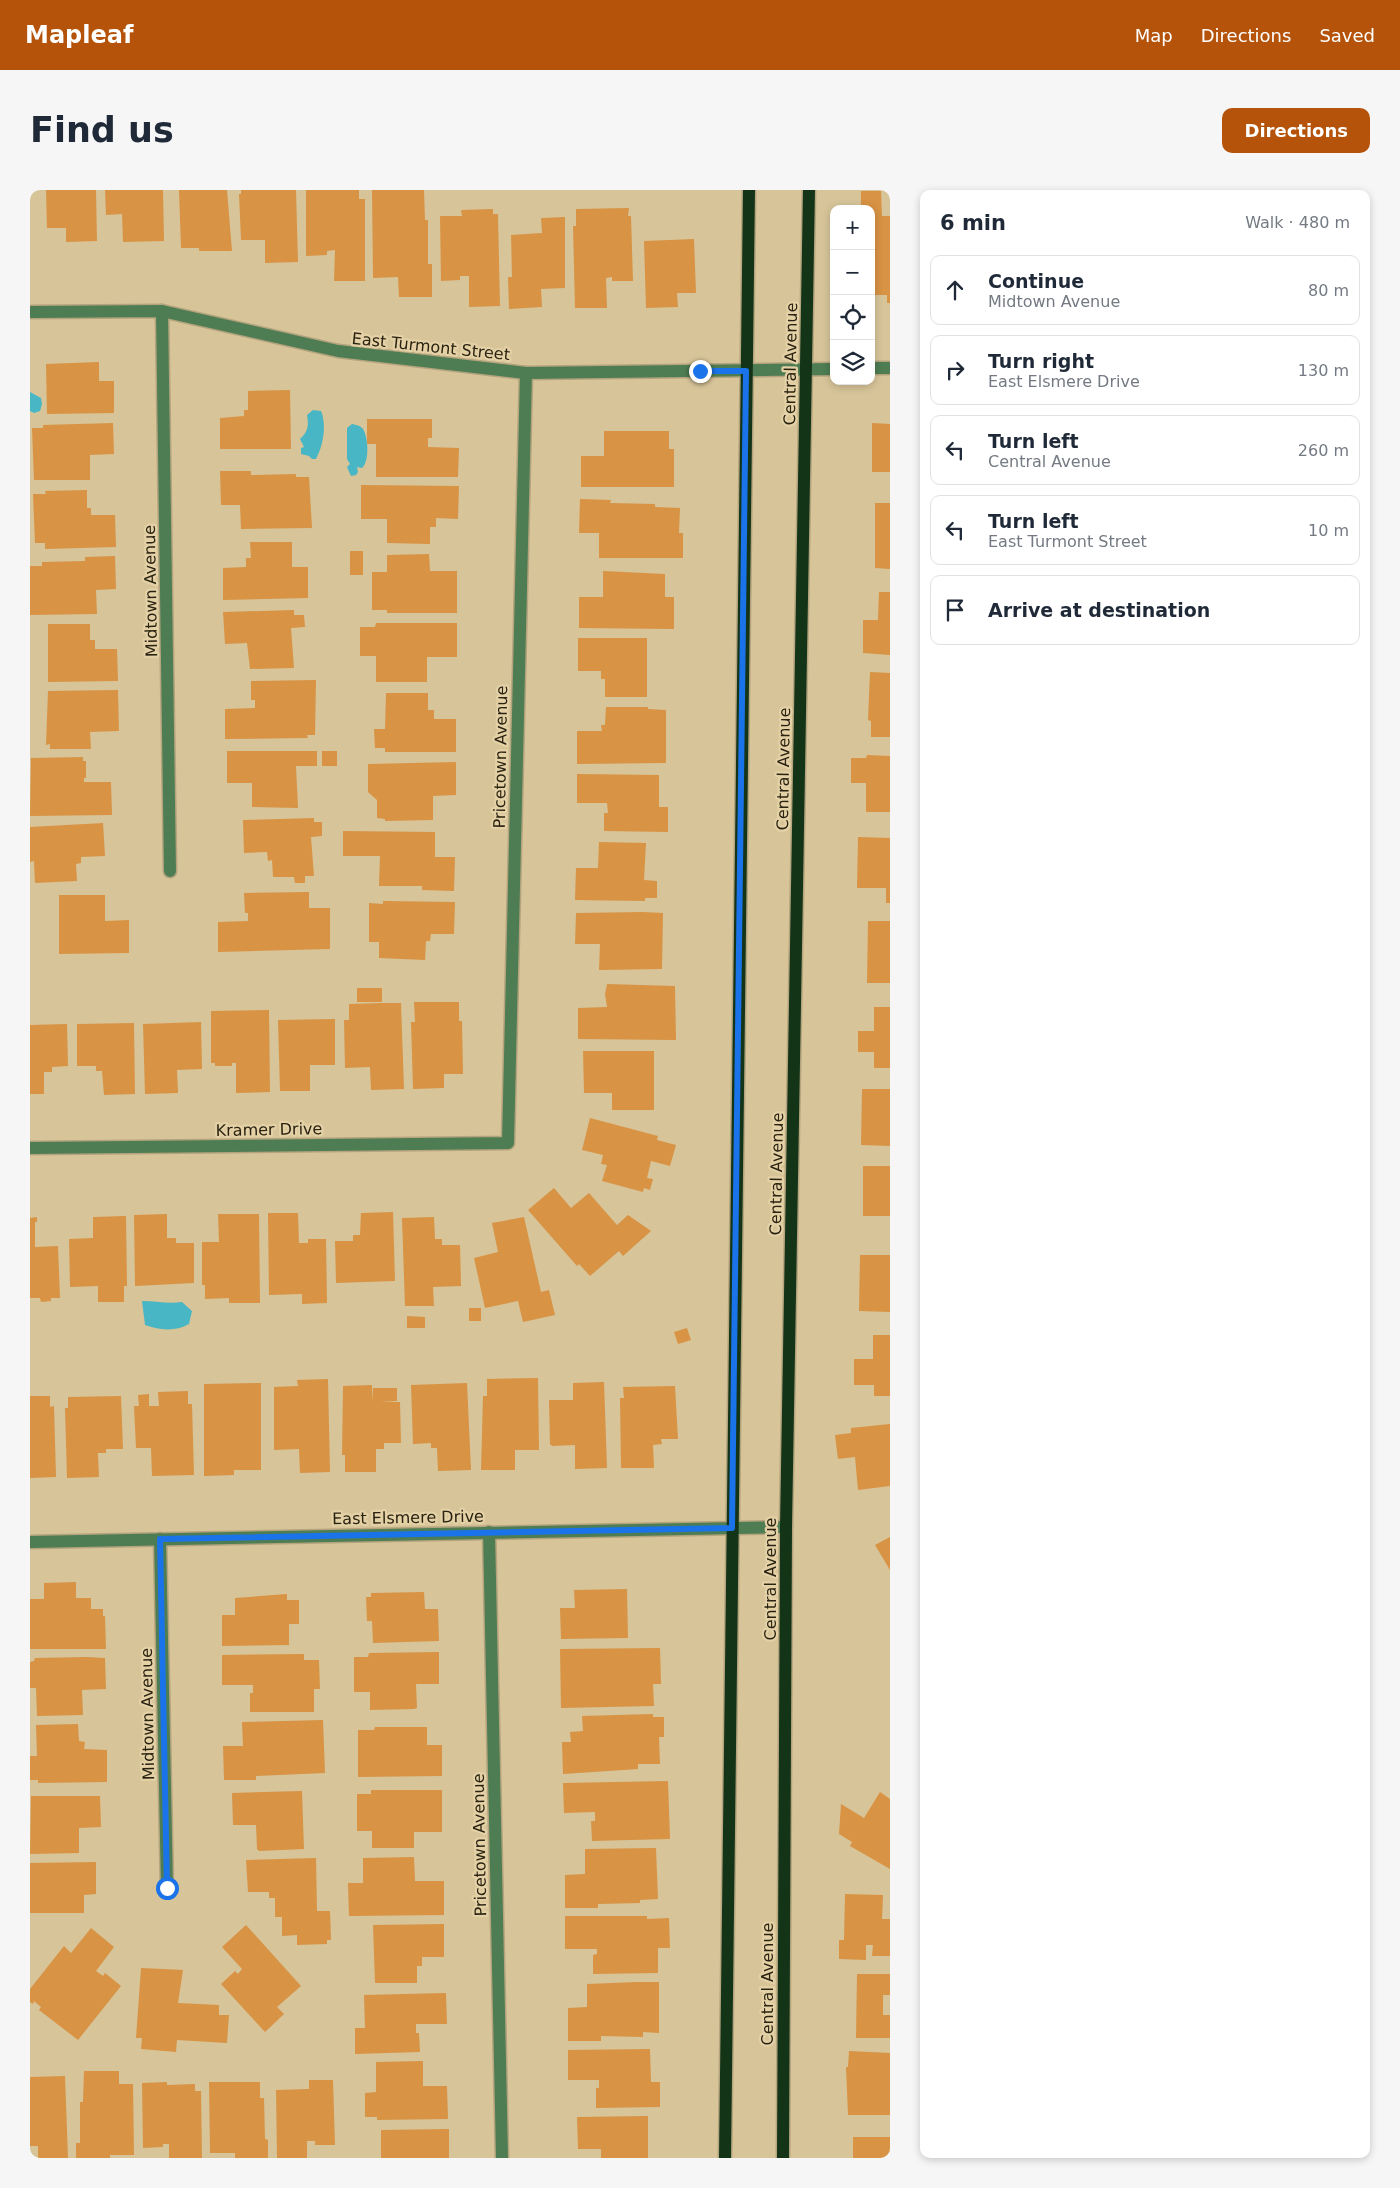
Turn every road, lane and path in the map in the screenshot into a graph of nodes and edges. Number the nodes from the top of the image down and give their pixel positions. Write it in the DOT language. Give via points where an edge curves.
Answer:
graph roads {
  1 [pos="749,190"];
  2 [pos="809,190"];
  3 [pos="162,311"];
  4 [pos="30,312"];
  5 [pos="875,368"];
  6 [pos="890,368"];
  7 [pos="830,369"];
  8 [pos="807,370"];
  9 [pos="746,371"];
  10 [pos="526,373"];
  11 [pos="170,871"];
  12 [pos="508,1142"];
  13 [pos="30,1148"];
  14 [pos="786,1527"];
  15 [pos="732,1528"];
  16 [pos="489,1532"];
  17 [pos="160,1539"];
  18 [pos="30,1542"];
  19 [pos="167,1888"];
  20 [pos="502,2158"];
  21 [pos="725,2158"];
  22 [pos="783,2158"];
  1 -- 9 [label="main road"];
  2 -- 8 [label="main road, Central Avenue"];
  3 -- 4 [label="street, East Turmont Street"];
  3 -- 10 [label="street, East Turmont Street" via="338,351"];
  3 -- 11 [label="street, Midtown Avenue"];
  5 -- 6 [label="street"];
  7 -- 8 [label="street, East Turmont Street"];
  8 -- 9 [label="street, East Turmont Street"];
  8 -- 14 [label="main road, Central Avenue"];
  9 -- 10 [label="street, East Turmont Street"];
  9 -- 15 [label="main road"];
  10 -- 12 [label="street, Pricetown Avenue"];
  12 -- 13 [label="street, Kramer Drive"];
  14 -- 15 [label="street, East Elsmere Drive"];
  14 -- 22 [label="main road, Central Avenue"];
  15 -- 16 [label="street, East Elsmere Drive"];
  15 -- 21 [label="main road"];
  16 -- 17 [label="street, East Elsmere Drive"];
  16 -- 20 [label="street, Pricetown Avenue"];
  17 -- 18 [label="street, East Elsmere Drive"];
  17 -- 19 [label="street, Midtown Avenue"];
}
